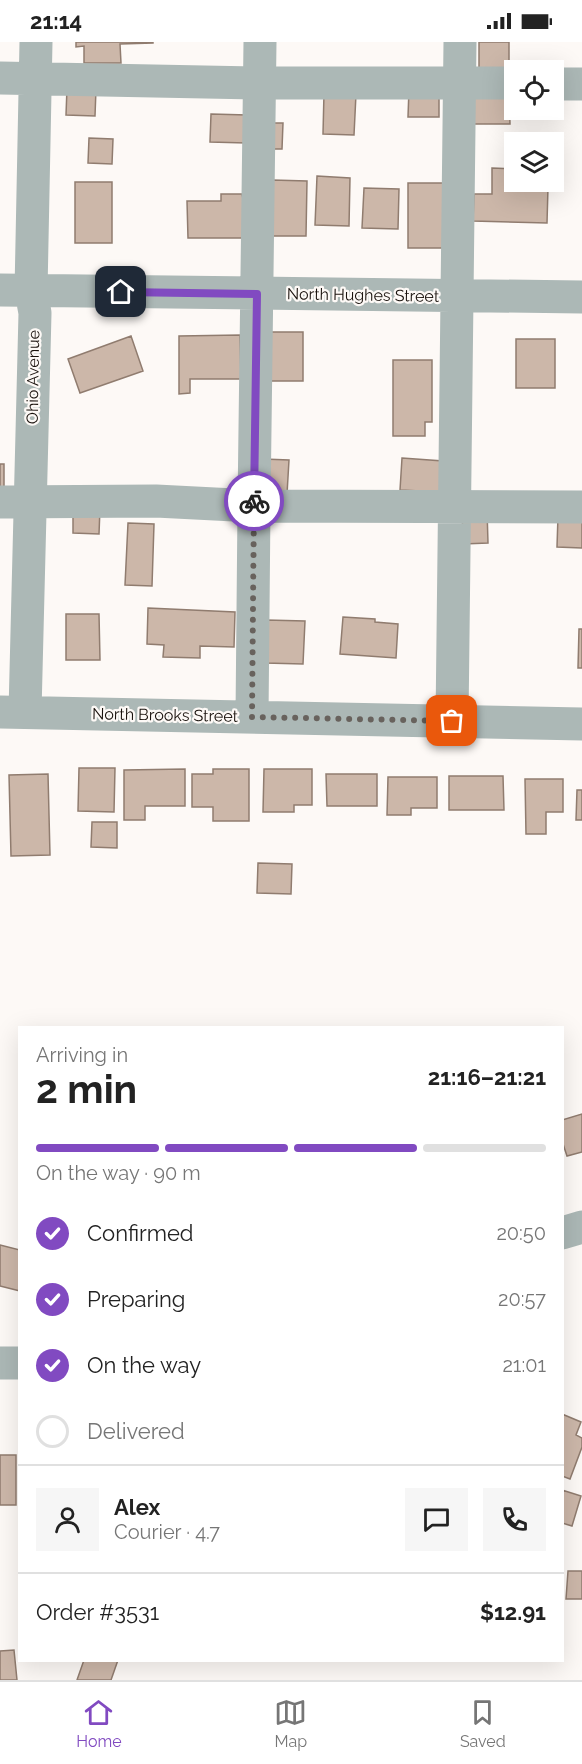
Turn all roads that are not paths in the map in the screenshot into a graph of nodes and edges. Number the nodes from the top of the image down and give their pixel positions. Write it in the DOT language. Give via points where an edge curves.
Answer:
graph roads {
  1 [pos="36,42"];
  2 [pos="260,42"];
  3 [pos="460,42"];
  4 [pos="0,78"];
  5 [pos="35,78"];
  6 [pos="260,83"];
  7 [pos="460,83"];
  8 [pos="504,83"];
  9 [pos="564,84"];
  10 [pos="582,84"];
  11 [pos="16,291"];
  12 [pos="257,294"];
  13 [pos="456,296"];
  14 [pos="582,297"];
  15 [pos="15,503"];
  16 [pos="254,506"];
  17 [pos="454,506"];
  18 [pos="582,507"];
  19 [pos="13,712"];
  20 [pos="252,717"];
  21 [pos="452,721"];
  22 [pos="582,724"];
  23 [pos="582,1227"];
  24 [pos="564,1232"];
  25 [pos="0,1363"];
  26 [pos="18,1363"];
  1 -- 5 [label="street, Ohio Avenue"];
  2 -- 6 [label="street"];
  3 -- 7 [label="street"];
  4 -- 5 [label="street"];
  5 -- 6 [label="street"];
  5 -- 11 [label="street, Ohio Avenue"];
  6 -- 7 [label="street"];
  6 -- 12 [label="street"];
  7 -- 8 [label="street"];
  7 -- 13 [label="street"];
  9 -- 10 [label="street"];
  11 -- 12 [label="street, North Hughes Street"];
  11 -- 15 [label="street, Ohio Avenue" via="35,313"];
  12 -- 13 [label="street, North Hughes Street"];
  12 -- 16 [label="street"];
  13 -- 14 [label="street, North Hughes Street"];
  13 -- 17 [label="street"];
  15 -- 16 [label="street" via="156,501"];
  15 -- 19 [label="street, Ohio Avenue"];
  16 -- 17 [label="street"];
  16 -- 20 [label="street"];
  17 -- 18 [label="street"];
  17 -- 21 [label="street"];
  19 -- 20 [label="street, North Brooks Street"];
  20 -- 21 [label="street, North Brooks Street"];
  21 -- 22 [label="street, North Brooks Street"];
  23 -- 24 [label="street"];
  25 -- 26 [label="street"];
}
